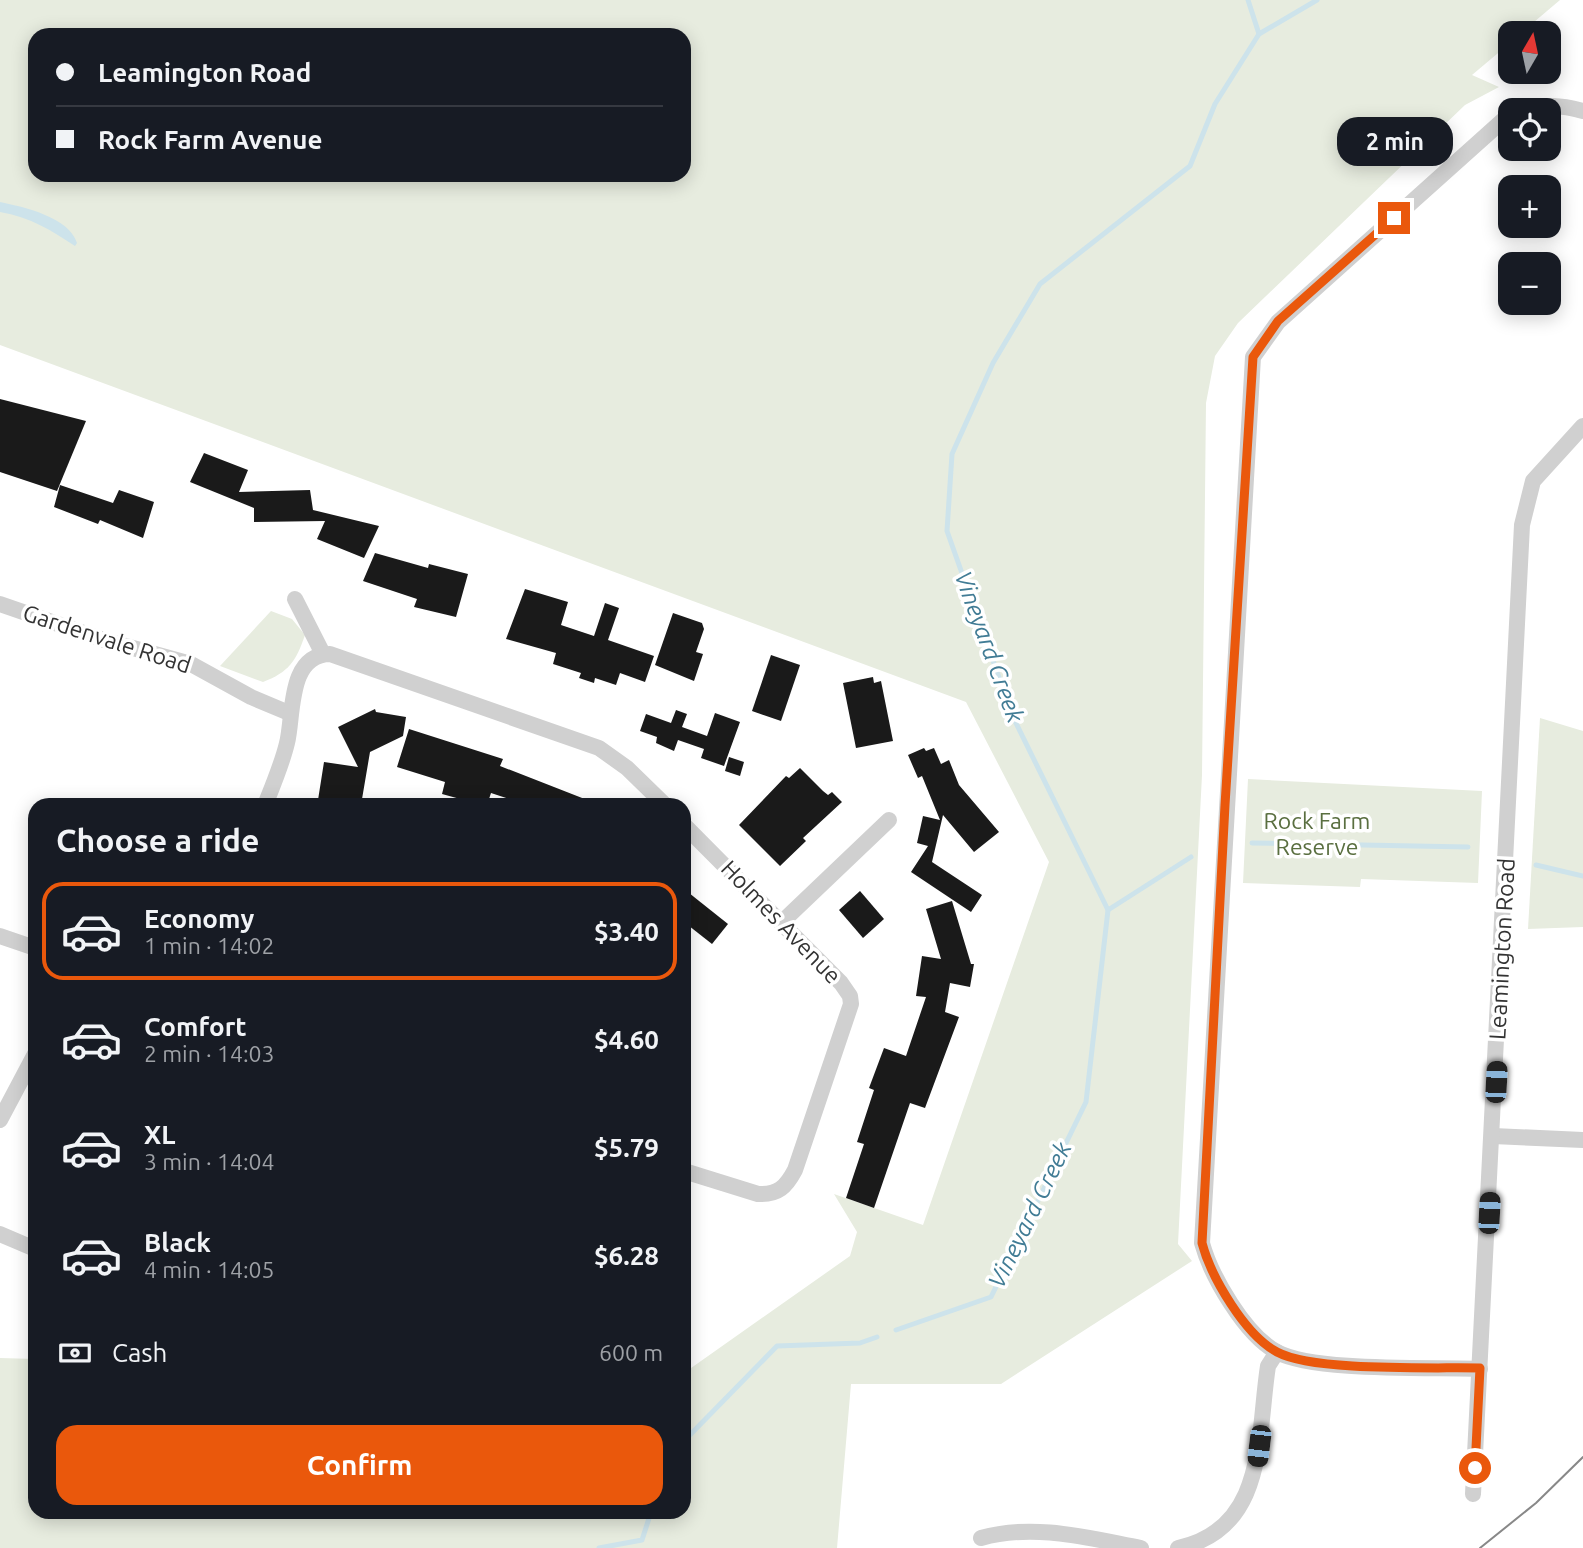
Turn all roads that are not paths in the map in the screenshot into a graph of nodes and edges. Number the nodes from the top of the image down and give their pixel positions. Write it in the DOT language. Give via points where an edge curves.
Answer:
graph roads {
  1 [pos="1561,105"];
  2 [pos="1583,111"];
  3 [pos="1498,125"];
  4 [pos="1583,426"];
  5 [pos="295,599"];
  6 [pos="0,604"];
  7 [pos="323,654"];
  8 [pos="289,713"];
  9 [pos="268,798"];
  10 [pos="658,798"];
  11 [pos="889,820"];
  12 [pos="691,832"];
  13 [pos="782,922"];
  14 [pos="0,936"];
  15 [pos="28,946"];
  16 [pos="28,1067"];
  17 [pos="0,1120"];
  18 [pos="1493,1136"];
  19 [pos="1583,1140"];
  20 [pos="691,1173"];
  21 [pos="0,1234"];
  22 [pos="28,1246"];
  23 [pos="1277,1352"];
  24 [pos="1480,1368"];
  25 [pos="1473,1493"];
  26 [pos="981,1538"];
  27 [pos="1142,1548"];
  28 [pos="1178,1548"];
  1 -- 2 [label="street"];
  3 -- 23 [label="street" via="1278,321 1253,357 1202,1243 1220,1289"];
  4 -- 18 [label="street, Leamington Road" via="1533,481 1522,525"];
  5 -- 7 [label="street"];
  6 -- 8 [label="street, Gardenvale Road" via="191,664"];
  7 -- 8 [label="street" via="305,668"];
  7 -- 10 [label="street" via="592,744 614,756"];
  8 -- 9 [label="street" via="286,748"];
  11 -- 13 [label="street"];
  12 -- 13 [label="street, Holmes Avenue"];
  13 -- 20 [label="street, Holmes Avenue" via="846,988 851,1004 794,1170 783,1188 768,1195"];
  14 -- 15 [label="street"];
  16 -- 17 [label="street"];
  18 -- 19 [label="street"];
  18 -- 24 [label="street, Leamington Road"];
  21 -- 22 [label="street"];
  23 -- 24 [label="street" via="1336,1365"];
  23 -- 28 [label="street" via="1268,1366 1253,1481 1241,1504 1217,1530"];
  24 -- 25 [label="street, Leamington Road"];
  26 -- 27 [label="street" via="1023,1530"];
}
